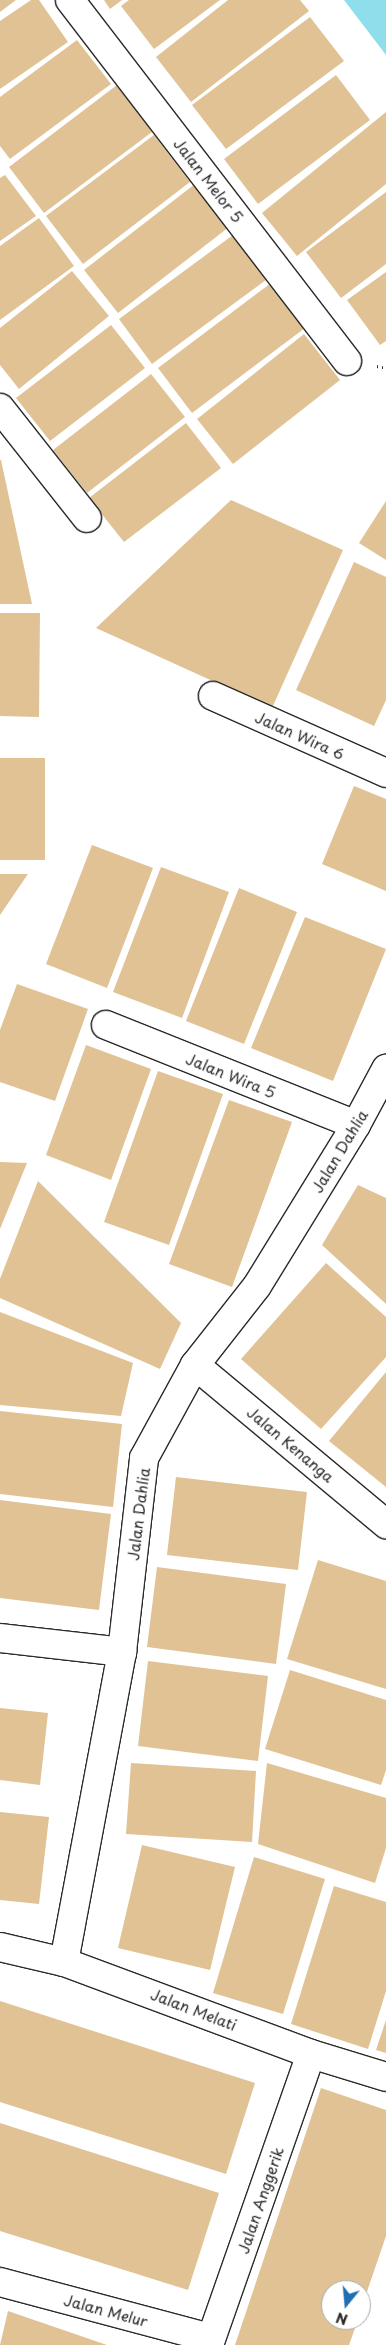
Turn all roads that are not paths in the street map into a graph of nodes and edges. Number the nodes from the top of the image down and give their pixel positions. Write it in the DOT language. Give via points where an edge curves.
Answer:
graph roads {
  1 [pos="70,0"];
  2 [pos="347,360"];
  3 [pos="0,408"];
  4 [pos="8,429"];
  5 [pos="87,518"];
  6 [pos="213,696"];
  7 [pos="386,773"];
  8 [pos="106,1025"];
  9 [pos="386,1068"];
  10 [pos="356,1125"];
  11 [pos="195,1364"];
  12 [pos="386,1524"];
  13 [pos="0,1638"];
  14 [pos="122,1652"];
  15 [pos="0,1947"];
  16 [pos="64,1962"];
  17 [pos="311,2054"];
  18 [pos="386,2077"];
  19 [pos="0,2282"];
  20 [pos="210,2342"];
  1 -- 2 [label="street, Jalan Melor 5"];
  3 -- 4 [label="street"];
  4 -- 5 [label="street"];
  6 -- 7 [label="street, Jalan Wira 6"];
  8 -- 10 [label="street, Jalan Wira 5"];
  9 -- 10 [label="street, Jalan Dahlia"];
  10 -- 11 [label="street, Jalan Dahlia" via="257,1286"];
  11 -- 12 [label="street, Jalan Kenanga"];
  11 -- 14 [label="street, Jalan Dahlia" via="144,1458"];
  13 -- 14 [label="street"];
  14 -- 16 [label="street, Jalan Dahlia"];
  15 -- 16 [label="street, Jalan Melati"];
  16 -- 17 [label="street, Jalan Melati"];
  17 -- 18 [label="street, Jalan Melati"];
  17 -- 20 [label="street, Jalan Anggerik"];
  19 -- 20 [label="street, Jalan Melur"];
}
